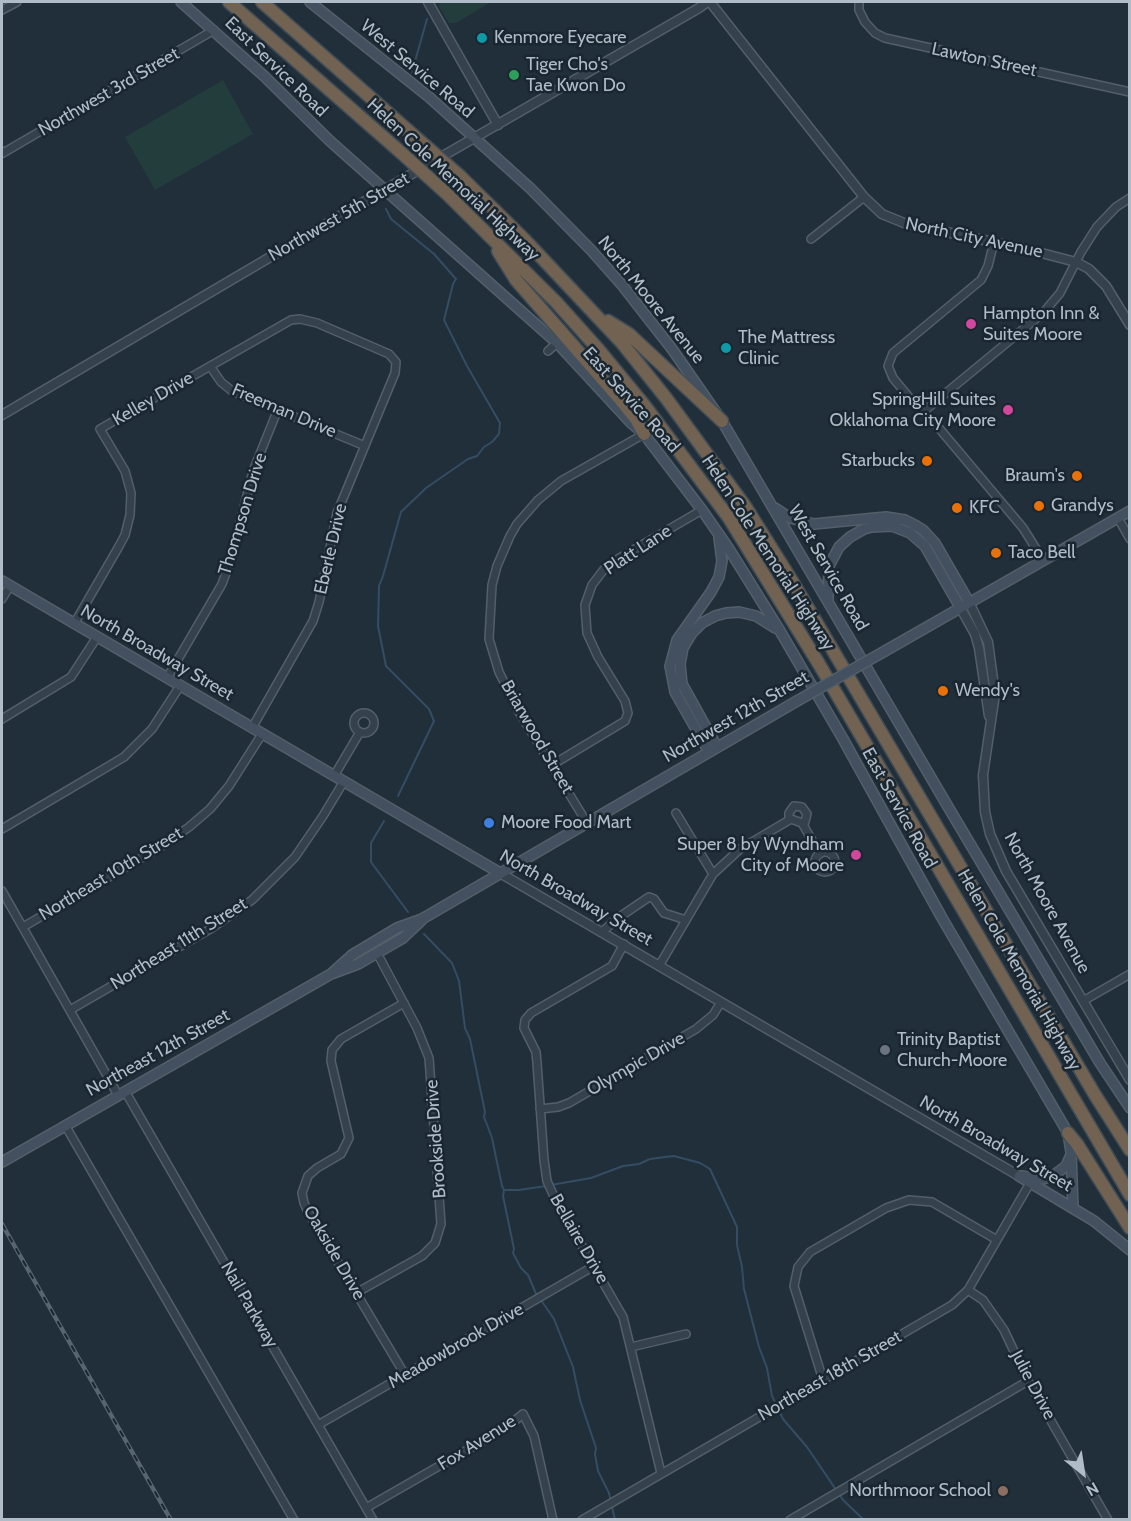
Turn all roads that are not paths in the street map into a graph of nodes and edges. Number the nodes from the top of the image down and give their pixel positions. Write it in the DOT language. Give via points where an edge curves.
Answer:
graph roads {
  1 [pos="17,2"];
  2 [pos="181,2"];
  3 [pos="229,2"];
  4 [pos="262,2"];
  5 [pos="310,2"];
  6 [pos="708,2"];
  7 [pos="859,2"];
  8 [pos="428,3"];
  9 [pos="2,10"];
  10 [pos="214,30"];
  11 [pos="1130,92"];
  12 [pos="498,124"];
  13 [pos="474,139"];
  14 [pos="2,152"];
  15 [pos="384,190"];
  16 [pos="864,197"];
  17 [pos="1130,198"];
  18 [pos="484,229"];
  19 [pos="812,239"];
  20 [pos="994,242"];
  21 [pos="1076,262"];
  22 [pos="595,313"];
  23 [pos="1130,325"];
  24 [pos="557,343"];
  25 [pos="548,351"];
  26 [pos="396,364"];
  27 [pos="210,366"];
  28 [pos="278,409"];
  29 [pos="923,412"];
  30 [pos="2,415"];
  31 [pos="722,421"];
  32 [pos="644,434"];
  33 [pos="365,446"];
  34 [pos="773,507"];
  35 [pos="702,510"];
  36 [pos="1130,511"];
  37 [pos="1118,518"];
  38 [pos="718,533"];
  39 [pos="1130,539"];
  40 [pos="1043,560"];
  41 [pos="2,581"];
  42 [pos="10,586"];
  43 [pos="2,599"];
  44 [pos="828,601"];
  45 [pos="969,602"];
  46 [pos="960,607"];
  47 [pos="74,624"];
  48 [pos="780,631"];
  49 [pos="97,637"];
  50 [pos="167,678"];
  51 [pos="180,686"];
  52 [pos="2,718"];
  53 [pos="252,728"];
  54 [pos="989,728"];
  55 [pos="360,732"];
  56 [pos="262,734"];
  57 [pos="713,750"];
  58 [pos="552,765"];
  59 [pos="334,776"];
  60 [pos="344,781"];
  61 [pos="676,813"];
  62 [pos="789,820"];
  63 [pos="587,823"];
  64 [pos="804,825"];
  65 [pos="2,829"];
  66 [pos="820,854"];
  67 [pos="500,873"];
  68 [pos="713,874"];
  69 [pos="2,891"];
  70 [pos="422,919"];
  71 [pos="686,920"];
  72 [pos="22,927"];
  73 [pos="602,932"];
  74 [pos="624,944"];
  75 [pos="368,945"];
  76 [pos="377,953"];
  77 [pos="659,966"];
  78 [pos="331,974"];
  79 [pos="1130,974"];
  80 [pos="1083,1001"];
  81 [pos="721,1002"];
  82 [pos="404,1003"];
  83 [pos="70,1010"];
  84 [pos="1130,1080"];
  85 [pos="121,1093"];
  86 [pos="1095,1095"];
  87 [pos="1130,1108"];
  88 [pos="540,1109"];
  89 [pos="64,1125"];
  90 [pos="1068,1133"];
  91 [pos="1130,1137"];
  92 [pos="1130,1150"];
  93 [pos="1071,1152"];
  94 [pos="2,1162"];
  95 [pos="1018,1176"];
  96 [pos="1030,1183"];
  97 [pos="1130,1195"];
  98 [pos="1072,1208"];
  99 [pos="1130,1228"];
  100 [pos="997,1240"];
  101 [pos="1130,1250"];
  102 [pos="594,1266"];
  103 [pos="968,1290"];
  104 [pos="356,1293"];
  105 [pos="686,1334"];
  106 [pos="631,1347"];
  107 [pos="405,1375"];
  108 [pos="823,1380"];
  109 [pos="1028,1381"];
  110 [pos="318,1425"];
  111 [pos="661,1473"];
  112 [pos="366,1508"];
  113 [pos="294,1520"];
  114 [pos="373,1520"];
  115 [pos="553,1520"];
  116 [pos="582,1520"];
  117 [pos="790,1520"];
  118 [pos="1108,1520"];
  1 -- 9 [label="street"];
  2 -- 10 [label="main road, East Service Road"];
  3 -- 18 [label="highway, Helen Cole Memorial Highway, bridge"];
  4 -- 22 [label="highway, Helen Cole Memorial Highway, bridge" via="461,177"];
  5 -- 13 [label="main road, West Service Road" via="429,97"];
  6 -- 12 [label="street, Northwest 5th Street"];
  6 -- 16 [label="street, North City Avenue"];
  7 -- 11 [label="street, Lawton Street" via="865,22 885,38"];
  8 -- 12 [label="street"];
  10 -- 14 [label="street, Northwest 3rd Street"];
  10 -- 15 [label="main road, East Service Road"];
  12 -- 13 [label="street, Northwest 5th Street"];
  13 -- 15 [label="street, Northwest 5th Street"];
  13 -- 31 [label="main road, North Moore Avenue" via="554,212 622,285"];
  15 -- 24 [label="main road, East Service Road"];
  15 -- 30 [label="street, Northwest 5th Street"];
  16 -- 19 [label="street"];
  16 -- 20 [label="street, North City Avenue" via="889,219"];
  17 -- 21 [label="street" via="1105,216"];
  18 -- 32 [label="highway" via="516,280 619,398"];
  18 -- 97 [label="highway, Helen Cole Memorial Highway" via="599,350 729,518 819,664"];
  20 -- 21 [label="street, North City Avenue"];
  20 -- 29 [label="street" via="981,280 893,353 888,362 893,378"];
  21 -- 23 [label="street, North City Avenue" via="1106,286"];
  21 -- 29 [label="street" via="1060,293 1044,312"];
  22 -- 31 [label="highway" via="629,334"];
  22 -- 86 [label="highway, Helen Cole Memorial Highway" via="666,398 745,506"];
  24 -- 25 [label="street"];
  24 -- 32 [label="main road, East Service Road"];
  26 -- 27 [label="street, Kelley Drive" via="383,351 300,319 285,323"];
  26 -- 33 [label="street, Eberle Drive"];
  27 -- 28 [label="street, Freeman Drive" via="226,387"];
  27 -- 47 [label="street, Kelley Drive" via="100,429 125,471 131,492 129,526"];
  28 -- 33 [label="street, Freeman Drive"];
  28 -- 50 [label="street, Thompson Drive" via="253,471 226,574"];
  29 -- 40 [label="street" via="1023,528"];
  31 -- 34 [label="main road, North Moore Avenue"];
  32 -- 35 [label="main road, East Service Road"];
  32 -- 58 [label="street, Briarwood Street" via="561,481 538,500 517,524 494,575 489,601 493,656 506,689"];
  33 -- 53 [label="street, Eberle Drive" via="337,513 313,621"];
  34 -- 44 [label="main road, West Service Road"];
  34 -- 45 [label="main road" via="804,523 886,517 905,520 923,530 935,543"];
  35 -- 38 [label="main road, East Service Road"];
  35 -- 58 [label="street, Platt Lane" via="616,560 592,585 585,605 587,633 628,713 625,721"];
  36 -- 37 [label="main road, Northwest 12th Street"];
  37 -- 39 [label="street"];
  37 -- 40 [label="main road, Northwest 12th Street"];
  38 -- 48 [label="main road, East Service Road"];
  38 -- 57 [label="main road" via="722,561 719,577 677,640 670,666 675,692"];
  40 -- 45 [label="main road, Northwest 12th Street"];
  41 -- 42 [label="main road, North Broadway Street"];
  42 -- 43 [label="street"];
  42 -- 47 [label="main road, North Broadway Street"];
  44 -- 46 [label="main road" via="829,566 839,547 864,530 892,526 910,533 925,546"];
  44 -- 87 [label="main road, West Service Road"];
  45 -- 46 [label="main road, Northwest 12th Street"];
  45 -- 54 [label="street, North Moore Avenue" via="988,642 995,694"];
  46 -- 54 [label="street, North Moore Avenue" via="979,648"];
  46 -- 57 [label="main road, Northwest 12th Street, bridge"];
  47 -- 49 [label="main road, North Broadway Street"];
  48 -- 57 [label="main road" via="756,616 726,613 702,623 687,640 681,657 682,684"];
  48 -- 90 [label="main road, East Service Road"];
  49 -- 50 [label="main road, North Broadway Street"];
  49 -- 52 [label="street" via="71,677"];
  50 -- 51 [label="main road, North Broadway Street"];
  51 -- 53 [label="main road, North Broadway Street"];
  51 -- 65 [label="street" via="152,729 124,757"];
  53 -- 56 [label="main road, North Broadway Street"];
  54 -- 80 [label="street, North Moore Avenue" via="983,787 993,843"];
  55 -- 59 [label="street"];
  56 -- 59 [label="main road, North Broadway Street"];
  56 -- 72 [label="street, Northeast 10th Street" via="229,786 189,827"];
  57 -- 63 [label="main road, Northwest 12th Street"];
  58 -- 63 [label="street, Briarwood Street"];
  59 -- 60 [label="main road, North Broadway Street"];
  60 -- 67 [label="main road, North Broadway Street"];
  60 -- 83 [label="street, Northeast 11th Street" via="295,857 252,900 212,928"];
  61 -- 68 [label="street"];
  62 -- 64 [label="street"];
  62 -- 64 [label="street" via="794,806 802,807 807,814"];
  62 -- 68 [label="street" via="740,849"];
  63 -- 67 [label="main road, Northwest 12th Street"];
  64 -- 66 [label="street"];
  67 -- 70 [label="main road, Northwest 12th Street"];
  67 -- 73 [label="street, North Broadway Street"];
  68 -- 71 [label="street"];
  69 -- 72 [label="street, Nail Parkway"];
  70 -- 75 [label="main road, Northeast 12th Street"];
  70 -- 76 [label="main road, Northeast 12th Street" via="403,938"];
  71 -- 73 [label="street" via="664,913 649,897"];
  71 -- 77 [label="street"];
  72 -- 83 [label="street, Nail Parkway"];
  73 -- 74 [label="street, North Broadway Street"];
  74 -- 77 [label="street, North Broadway Street"];
  74 -- 88 [label="street, Bellaire Drive" via="612,966 525,1020 525,1031 536,1052"];
  75 -- 76 [label="main road"];
  75 -- 78 [label="main road, Northeast 12th Street"];
  76 -- 78 [label="main road, Northeast 12th Street"];
  76 -- 82 [label="street, Brookside Drive"];
  77 -- 81 [label="street, North Broadway Street"];
  78 -- 85 [label="main road, Northeast 12th Street"];
  79 -- 80 [label="street"];
  80 -- 84 [label="street, North Moore Avenue"];
  81 -- 88 [label="street, Olympic Drive" via="696,1029 569,1103"];
  81 -- 95 [label="street, North Broadway Street"];
  82 -- 104 [label="street, Brookside Drive" via="430,1065 441,1224 435,1243 422,1256"];
  82 -- 104 [label="street, Oakside Drive" via="341,1039 332,1050 331,1061 349,1138 340,1154 308,1176 302,1193 308,1212"];
  83 -- 85 [label="street, Nail Parkway"];
  85 -- 89 [label="main road, Northeast 12th Street"];
  85 -- 110 [label="street, Nail Parkway"];
  86 -- 91 [label="highway"];
  86 -- 92 [label="highway, Helen Cole Memorial Highway"];
  88 -- 102 [label="street, Bellaire Drive" via="547,1180"];
  89 -- 94 [label="main road, Northeast 12th Street"];
  89 -- 113 [label="street"];
  90 -- 93 [label="main road"];
  90 -- 99 [label="highway"];
  93 -- 95 [label="main road" via="1066,1166 1053,1176"];
  93 -- 98 [label="main road"];
  95 -- 96 [label="main road, North Broadway Street"];
  96 -- 98 [label="main road, North Broadway Street"];
  96 -- 100 [label="street, Northeast 18th Street"];
  98 -- 101 [label="main road, North Broadway Street"];
  100 -- 103 [label="street, Northeast 18th Street"];
  100 -- 108 [label="street" via="932,1202 909,1200 886,1208 805,1256 794,1286"];
  102 -- 106 [label="street, Bellaire Drive" via="621,1312"];
  102 -- 107 [label="street, Meadowbrook Drive"];
  103 -- 108 [label="street, Northeast 18th Street" via="952,1305"];
  103 -- 109 [label="street, Julie Drive" via="992,1311"];
  104 -- 107 [label="street, Oakside Drive"];
  105 -- 106 [label="street"];
  106 -- 111 [label="street, Bellaire Drive"];
  107 -- 110 [label="street, Meadowbrook Drive"];
  108 -- 111 [label="street, Northeast 18th Street"];
  109 -- 117 [label="street"];
  109 -- 118 [label="street, Julie Drive"];
  110 -- 112 [label="street, Nail Parkway"];
  111 -- 116 [label="street, Northeast 18th Street"];
  112 -- 114 [label="street, Nail Parkway"];
  112 -- 115 [label="street, Fox Avenue" via="523,1414 534,1436"];
}
